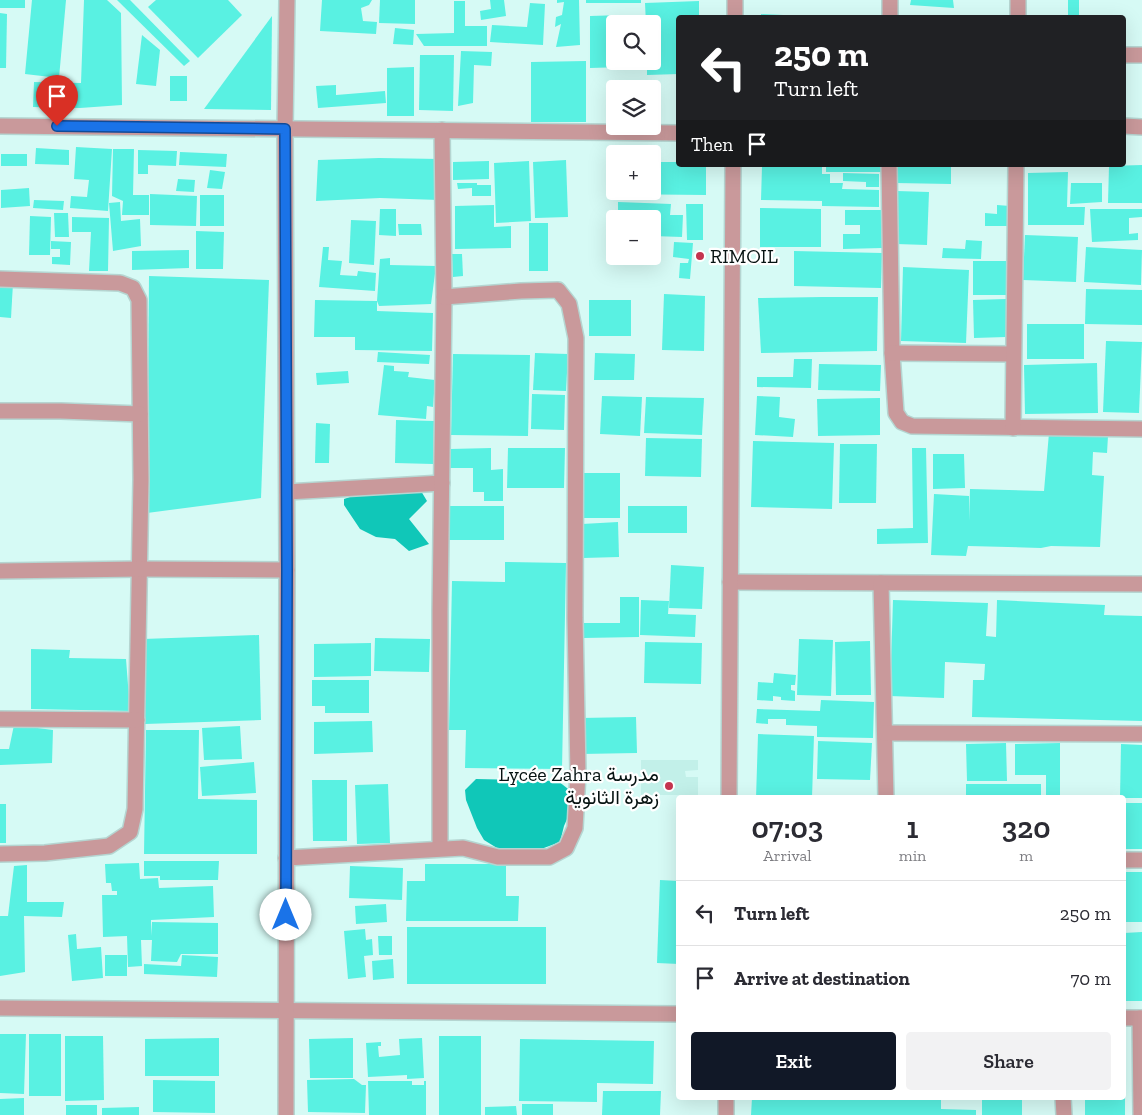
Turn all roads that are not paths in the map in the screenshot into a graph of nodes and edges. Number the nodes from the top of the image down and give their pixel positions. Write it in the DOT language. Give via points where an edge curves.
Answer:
graph roads {
  1 [pos="287,0"];
  2 [pos="735,0"];
  3 [pos="890,0"];
  4 [pos="1018,0"];
  5 [pos="735,15"];
  6 [pos="890,15"];
  7 [pos="1018,15"];
  8 [pos="1126,55"];
  9 [pos="1142,55"];
  10 [pos="0,126"];
  11 [pos="1126,126"];
  12 [pos="1142,126"];
  13 [pos="285,129"];
  14 [pos="442,130"];
  15 [pos="676,132"];
  16 [pos="733,167"];
  17 [pos="889,167"];
  18 [pos="1016,167"];
  19 [pos="0,279"];
  20 [pos="444,297"];
  21 [pos="892,353"];
  22 [pos="1013,354"];
  23 [pos="0,411"];
  24 [pos="140,414"];
  25 [pos="1012,428"];
  26 [pos="1142,429"];
  27 [pos="442,483"];
  28 [pos="287,492"];
  29 [pos="140,569"];
  30 [pos="287,570"];
  31 [pos="0,572"];
  32 [pos="730,582"];
  33 [pos="881,582"];
  34 [pos="1142,584"];
  35 [pos="0,719"];
  36 [pos="137,720"];
  37 [pos="885,733"];
  38 [pos="1142,734"];
  39 [pos="729,795"];
  40 [pos="886,795"];
  41 [pos="440,848"];
  42 [pos="0,854"];
  43 [pos="286,858"];
  44 [pos="1126,860"];
  45 [pos="1142,860"];
  46 [pos="0,1008"];
  47 [pos="286,1010"];
  48 [pos="676,1014"];
  49 [pos="1126,1018"];
  50 [pos="1141,1018"];
  51 [pos="726,1100"];
  52 [pos="1064,1100"];
  53 [pos="286,1115"];
  54 [pos="726,1115"];
  55 [pos="1064,1115"];
  56 [pos="1141,1115"];
  1 -- 13 [label="street"];
  2 -- 5 [label="street"];
  3 -- 6 [label="street"];
  4 -- 7 [label="street"];
  8 -- 9 [label="street"];
  10 -- 13 [label="street"];
  11 -- 12 [label="street"];
  13 -- 14 [label="street"];
  13 -- 28 [label="street"];
  14 -- 15 [label="street"];
  14 -- 20 [label="street"];
  16 -- 32 [label="street"];
  17 -- 21 [label="street"];
  18 -- 22 [label="street"];
  19 -- 24 [label="street" via="120,284 133,288 139,300"];
  20 -- 27 [label="street"];
  20 -- 41 [label="street" via="558,290 569,304 576,338 578,773 575,828 566,848 549,857 498,857 463,848"];
  21 -- 22 [label="street"];
  21 -- 25 [label="street" via="896,413 902,422 912,426"];
  22 -- 25 [label="street"];
  23 -- 24 [label="street"];
  24 -- 29 [label="street"];
  25 -- 26 [label="street"];
  27 -- 28 [label="street"];
  27 -- 41 [label="street"];
  28 -- 30 [label="street"];
  29 -- 30 [label="street"];
  29 -- 31 [label="street"];
  29 -- 36 [label="street"];
  30 -- 43 [label="street"];
  32 -- 33 [label="street"];
  32 -- 39 [label="street"];
  33 -- 34 [label="street"];
  33 -- 37 [label="street"];
  35 -- 36 [label="street"];
  36 -- 42 [label="street" via="136,809 130,832 109,846"];
  37 -- 38 [label="street"];
  37 -- 40 [label="street"];
  41 -- 43 [label="street"];
  43 -- 47 [label="street"];
  44 -- 45 [label="street"];
  46 -- 47 [label="street"];
  47 -- 48 [label="street"];
  47 -- 53 [label="street"];
  49 -- 50 [label="street"];
  50 -- 56 [label="street"];
  51 -- 54 [label="street"];
  52 -- 55 [label="street"];
}
